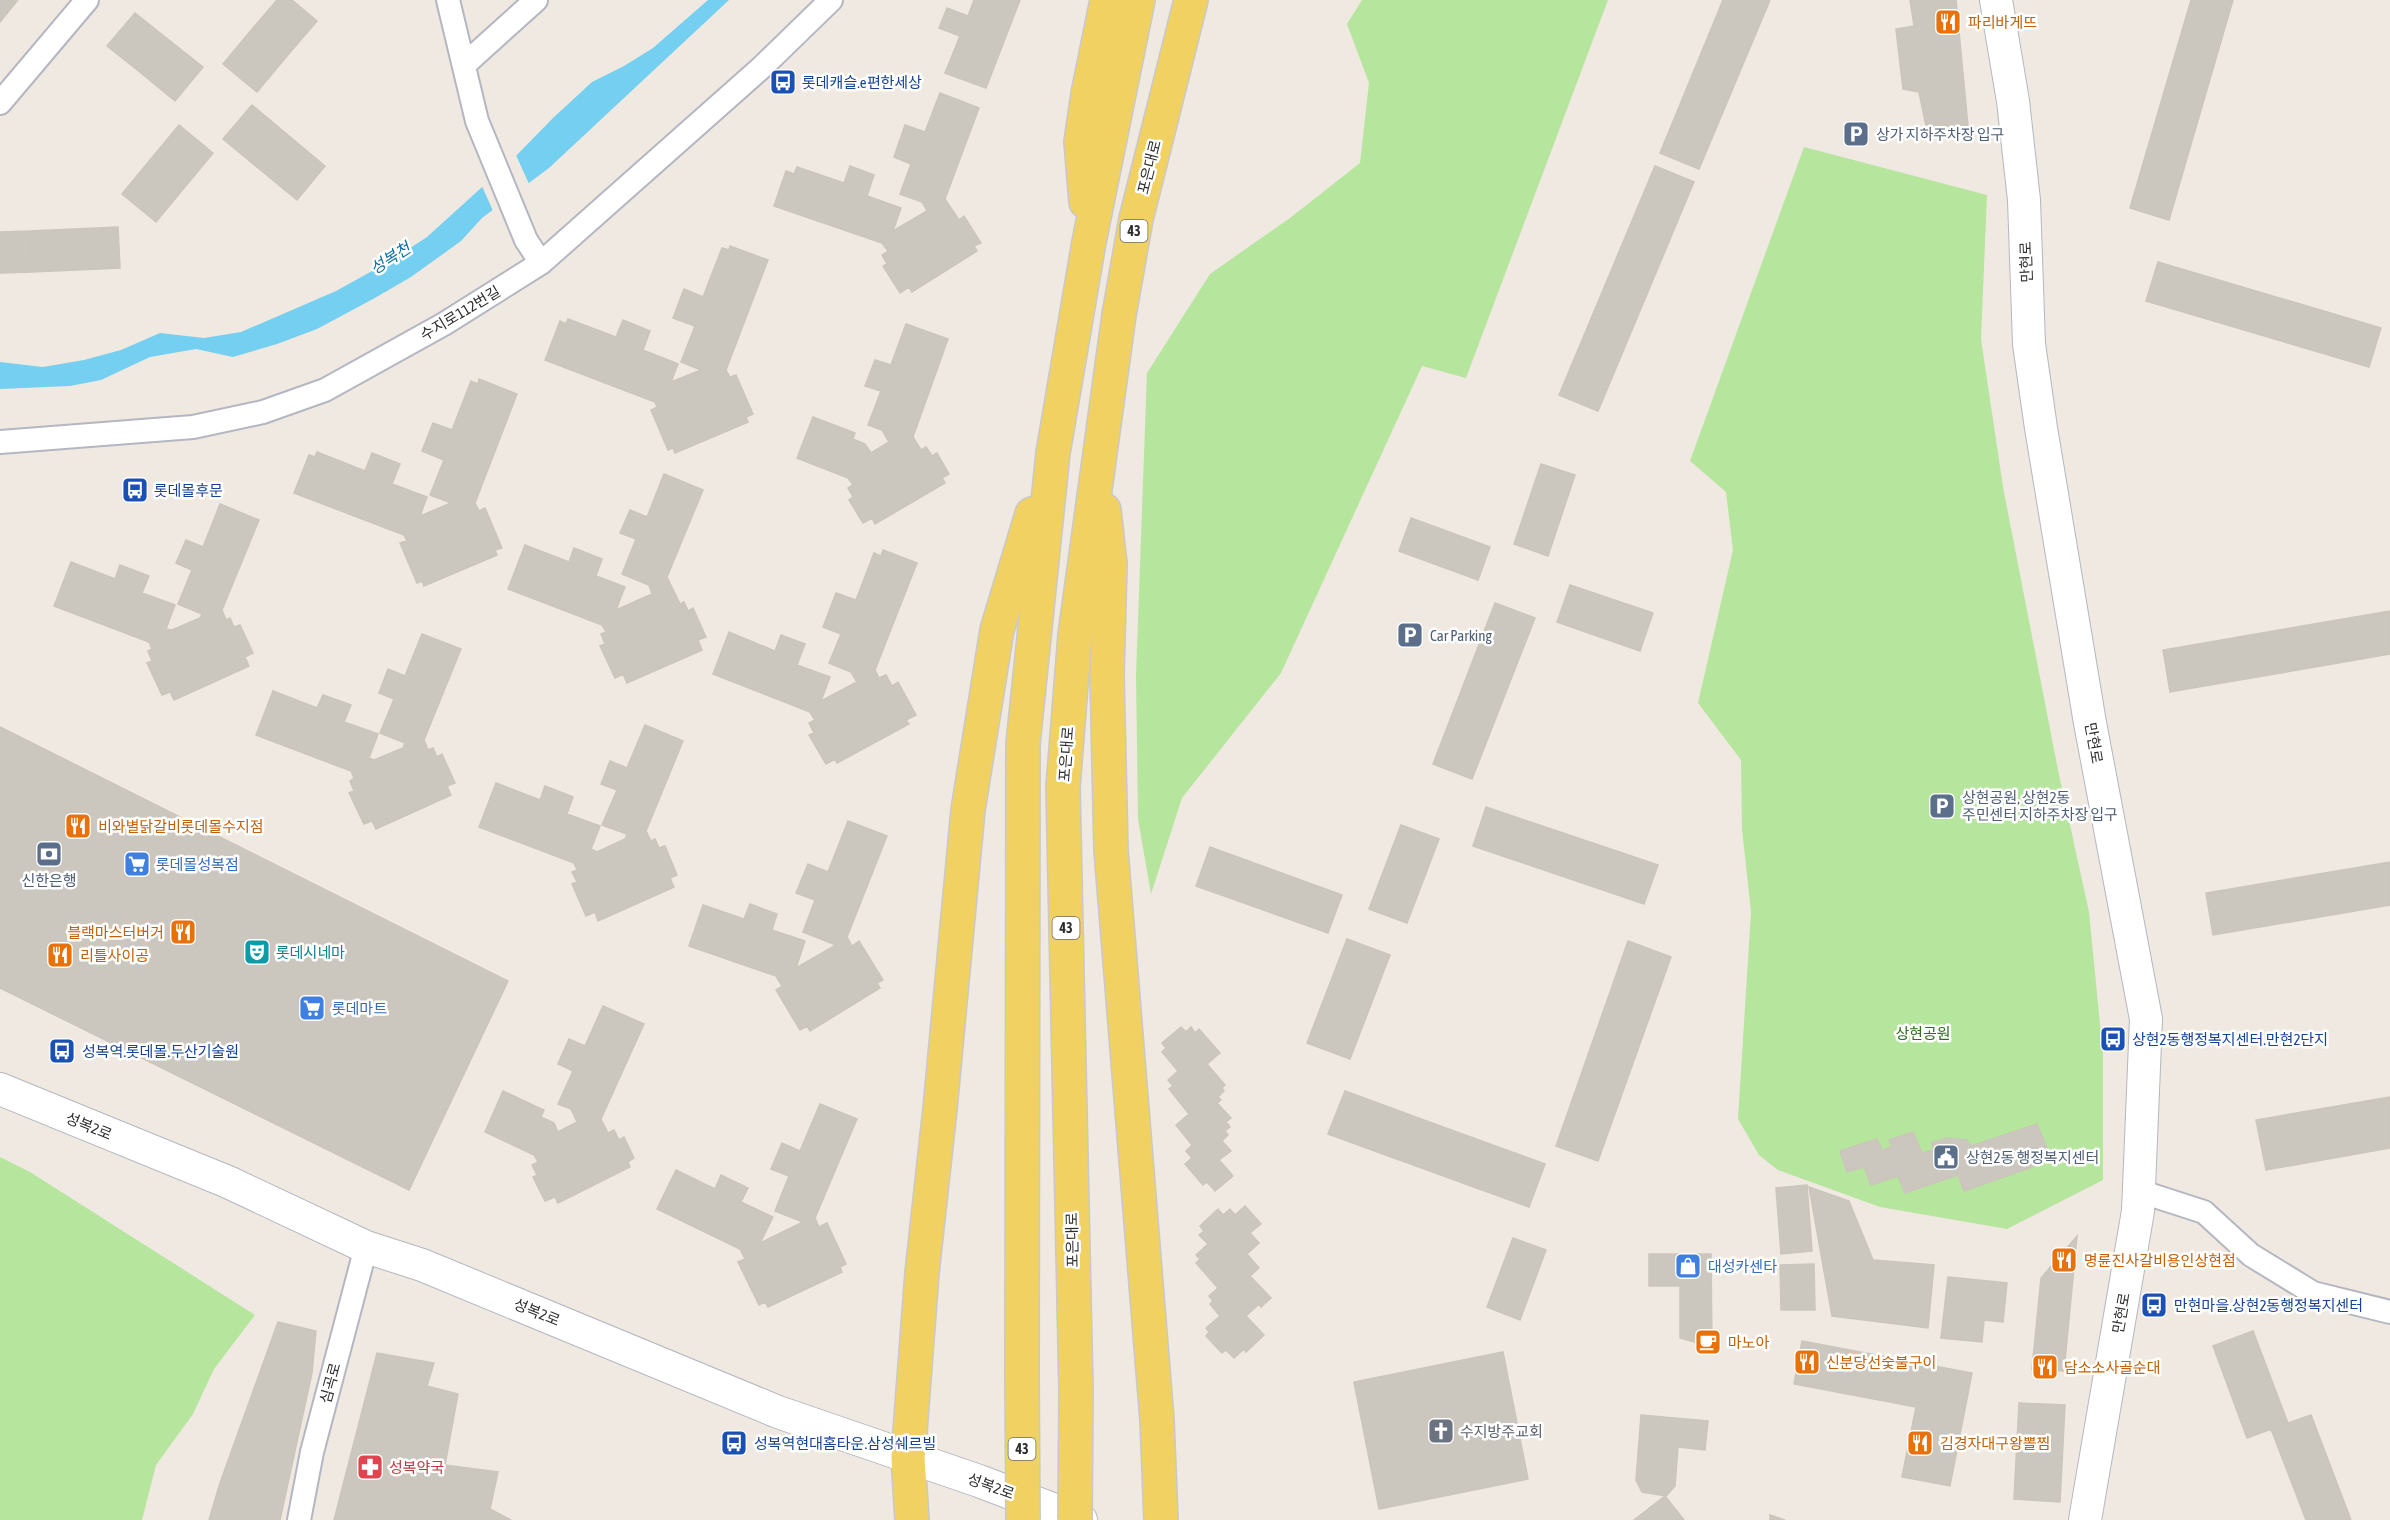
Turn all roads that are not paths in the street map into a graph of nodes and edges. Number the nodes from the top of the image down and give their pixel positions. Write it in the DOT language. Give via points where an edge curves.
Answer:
graph roads {
  1 [pos="87,0"];
  2 [pos="448,0"];
  3 [pos="536,0"];
  4 [pos="831,0"];
  5 [pos="1107,0"];
  6 [pos="1138,0"];
  7 [pos="1191,0"];
  8 [pos="1996,0"];
  9 [pos="464,65"];
  10 [pos="0,103"];
  11 [pos="1089,242"];
  12 [pos="541,263"];
  13 [pos="0,442"];
  14 [pos="1053,453"];
  15 [pos="1098,466"];
  16 [pos="0,1089"];
  17 [pos="2139,1191"];
  18 [pos="366,1247"];
  19 [pos="2390,1312"];
  20 [pos="908,1458"];
  21 [pos="299,1520"];
  22 [pos="912,1520"];
  23 [pos="1023,1520"];
  24 [pos="1075,1520"];
  25 [pos="1081,1520"];
  26 [pos="1161,1520"];
  27 [pos="2085,1520"];
  1 -- 10 [label="street"];
  2 -- 9 [label="street"];
  3 -- 9 [label="street"];
  4 -- 12 [label="street, 수지로112번길" via="761,68"];
  5 -- 11 [label="main road" via="1081,142"];
  6 -- 11 [label="main road, 43"];
  7 -- 15 [label="main road, 포은대로 / 43" via="1136,219"];
  8 -- 17 [label="street, 만현로" via="2024,200 2030,344 2041,428 2090,723 2146,1019"];
  9 -- 12 [label="street" via="477,122 526,240"];
  11 -- 14 [label="main road, 43"];
  12 -- 13 [label="street, 수지로112번길" via="444,324 325,390 263,412 194,427"];
  14 -- 20 [label="main road" via="997,630 968,810 922,1273"];
  14 -- 23 [label="main road, 43, bridge" via="1023,744"];
  15 -- 24 [label="main road, 포은대로 / 43, bridge" via="1075,635 1063,787 1076,1391"];
  15 -- 26 [label="main road" via="1110,564 1107,675 1111,850 1156,1409"];
  16 -- 18 [label="street, 성복2로" via="228,1182"];
  17 -- 19 [label="street" via="2204,1212 2251,1255 2313,1293"];
  17 -- 27 [label="street, 만현로"];
  18 -- 20 [label="street, 성복2로" via="432,1270 778,1412"];
  18 -- 21 [label="street, 심곡로" via="312,1452"];
  20 -- 22 [label="main road"];
  20 -- 25 [label="street, 성복2로"];
}
